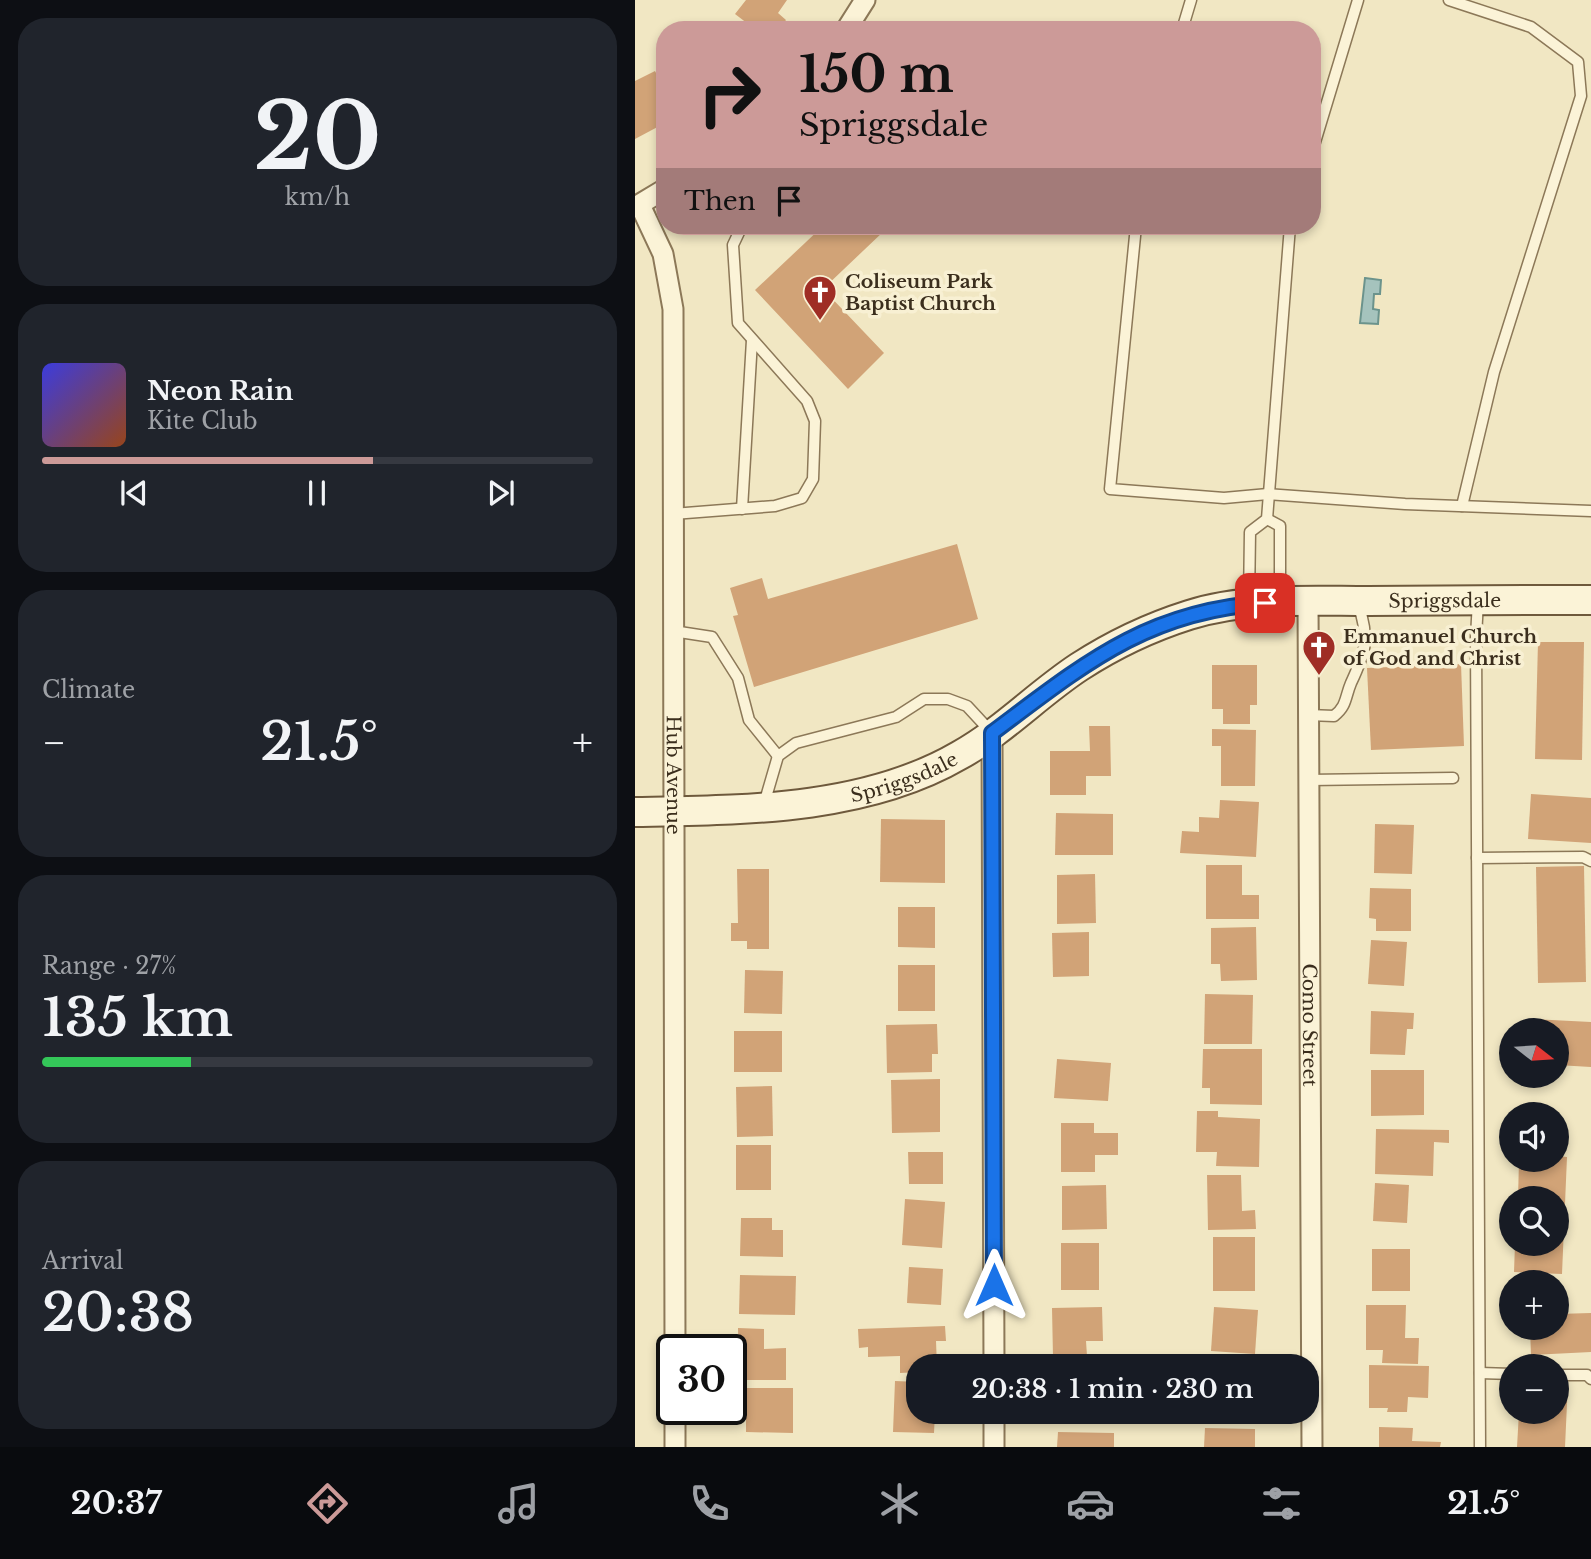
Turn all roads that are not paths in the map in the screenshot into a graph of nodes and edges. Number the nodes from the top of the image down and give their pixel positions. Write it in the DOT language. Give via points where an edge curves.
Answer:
graph roads {
  1 [pos="865,0"];
  2 [pos="1191,0"];
  3 [pos="1358,0"];
  4 [pos="1449,0"];
  5 [pos="852,21"];
  6 [pos="1185,21"];
  7 [pos="1321,122"];
  8 [pos="656,195"];
  9 [pos="638,206"];
  10 [pos="738,235"];
  11 [pos="1135,235"];
  12 [pos="1290,235"];
  13 [pos="752,340"];
  14 [pos="1268,494"];
  15 [pos="1462,506"];
  16 [pos="742,509"];
  17 [pos="1591,511"];
  18 [pos="673,514"];
  19 [pos="1267,519"];
  20 [pos="1478,600"];
  21 [pos="1591,600"];
  22 [pos="1294,601"];
  23 [pos="1357,601"];
  24 [pos="1249,604"];
  25 [pos="673,631"];
  26 [pos="1308,715"];
  27 [pos="992,733"];
  28 [pos="778,756"];
  29 [pos="1453,778"];
  30 [pos="1309,780"];
  31 [pos="764,806"];
  32 [pos="635,811"];
  33 [pos="673,811"];
  34 [pos="1477,858"];
  35 [pos="1591,861"];
  36 [pos="675,1334"];
  37 [pos="994,1354"];
  38 [pos="1480,1373"];
  39 [pos="1499,1374"];
  40 [pos="1569,1375"];
  41 [pos="1591,1379"];
  42 [pos="994,1424"];
  43 [pos="675,1425"];
  44 [pos="675,1447"];
  45 [pos="994,1447"];
  46 [pos="1312,1447"];
  47 [pos="1480,1447"];
  1 -- 5 [label="street"];
  2 -- 6 [label="lane"];
  3 -- 7 [label="lane"];
  4 -- 15 [label="lane" via="1531,27 1578,62 1581,96 1494,372"];
  8 -- 9 [label="street"];
  9 -- 18 [label="street, Hub Avenue" via="663,254 673,309"];
  10 -- 13 [label="lane" via="733,245 738,323"];
  11 -- 14 [label="lane" via="1110,489 1224,498"];
  12 -- 14 [label="lane"];
  13 -- 16 [label="lane"];
  13 -- 16 [label="lane" via="807,401 815,421 813,479 802,498"];
  14 -- 15 [label="lane"];
  14 -- 19 [label="lane"];
  15 -- 17 [label="lane"];
  16 -- 18 [label="lane"];
  18 -- 25 [label="street, Hub Avenue"];
  19 -- 22 [label="lane" via="1280,526"];
  19 -- 24 [label="lane" via="1250,532"];
  20 -- 21 [label="street, Spriggsdale"];
  20 -- 23 [label="street, Spriggsdale"];
  20 -- 34 [label="lane"];
  22 -- 23 [label="street, Spriggsdale"];
  22 -- 24 [label="street, Spriggsdale"];
  22 -- 26 [label="street, Como Street"];
  23 -- 26 [label="lane" via="1366,625 1365,643 1343,709 1334,716"];
  24 -- 27 [label="street, Spriggsdale" via="1192,614 1124,642 1079,667"];
  25 -- 28 [label="lane" via="712,637 738,678 749,720"];
  25 -- 33 [label="street, Hub Avenue"];
  26 -- 30 [label="street, Como Street"];
  27 -- 28 [label="lane" via="967,706 948,699 924,699 896,717 795,743"];
  27 -- 31 [label="street, Spriggsdale" via="962,755 886,788"];
  27 -- 37 [label="street"];
  28 -- 31 [label="lane"];
  29 -- 30 [label="lane"];
  30 -- 46 [label="street, Como Street"];
  31 -- 33 [label="street, Spriggsdale"];
  32 -- 33 [label="street, Spriggsdale"];
  33 -- 36 [label="street, Hub Avenue"];
  34 -- 35 [label="lane" via="1583,857"];
  34 -- 38 [label="lane"];
  38 -- 39 [label="lane"];
  38 -- 47 [label="lane"];
  40 -- 41 [label="lane"];
  42 -- 45 [label="street"];
  43 -- 44 [label="street"];
}
